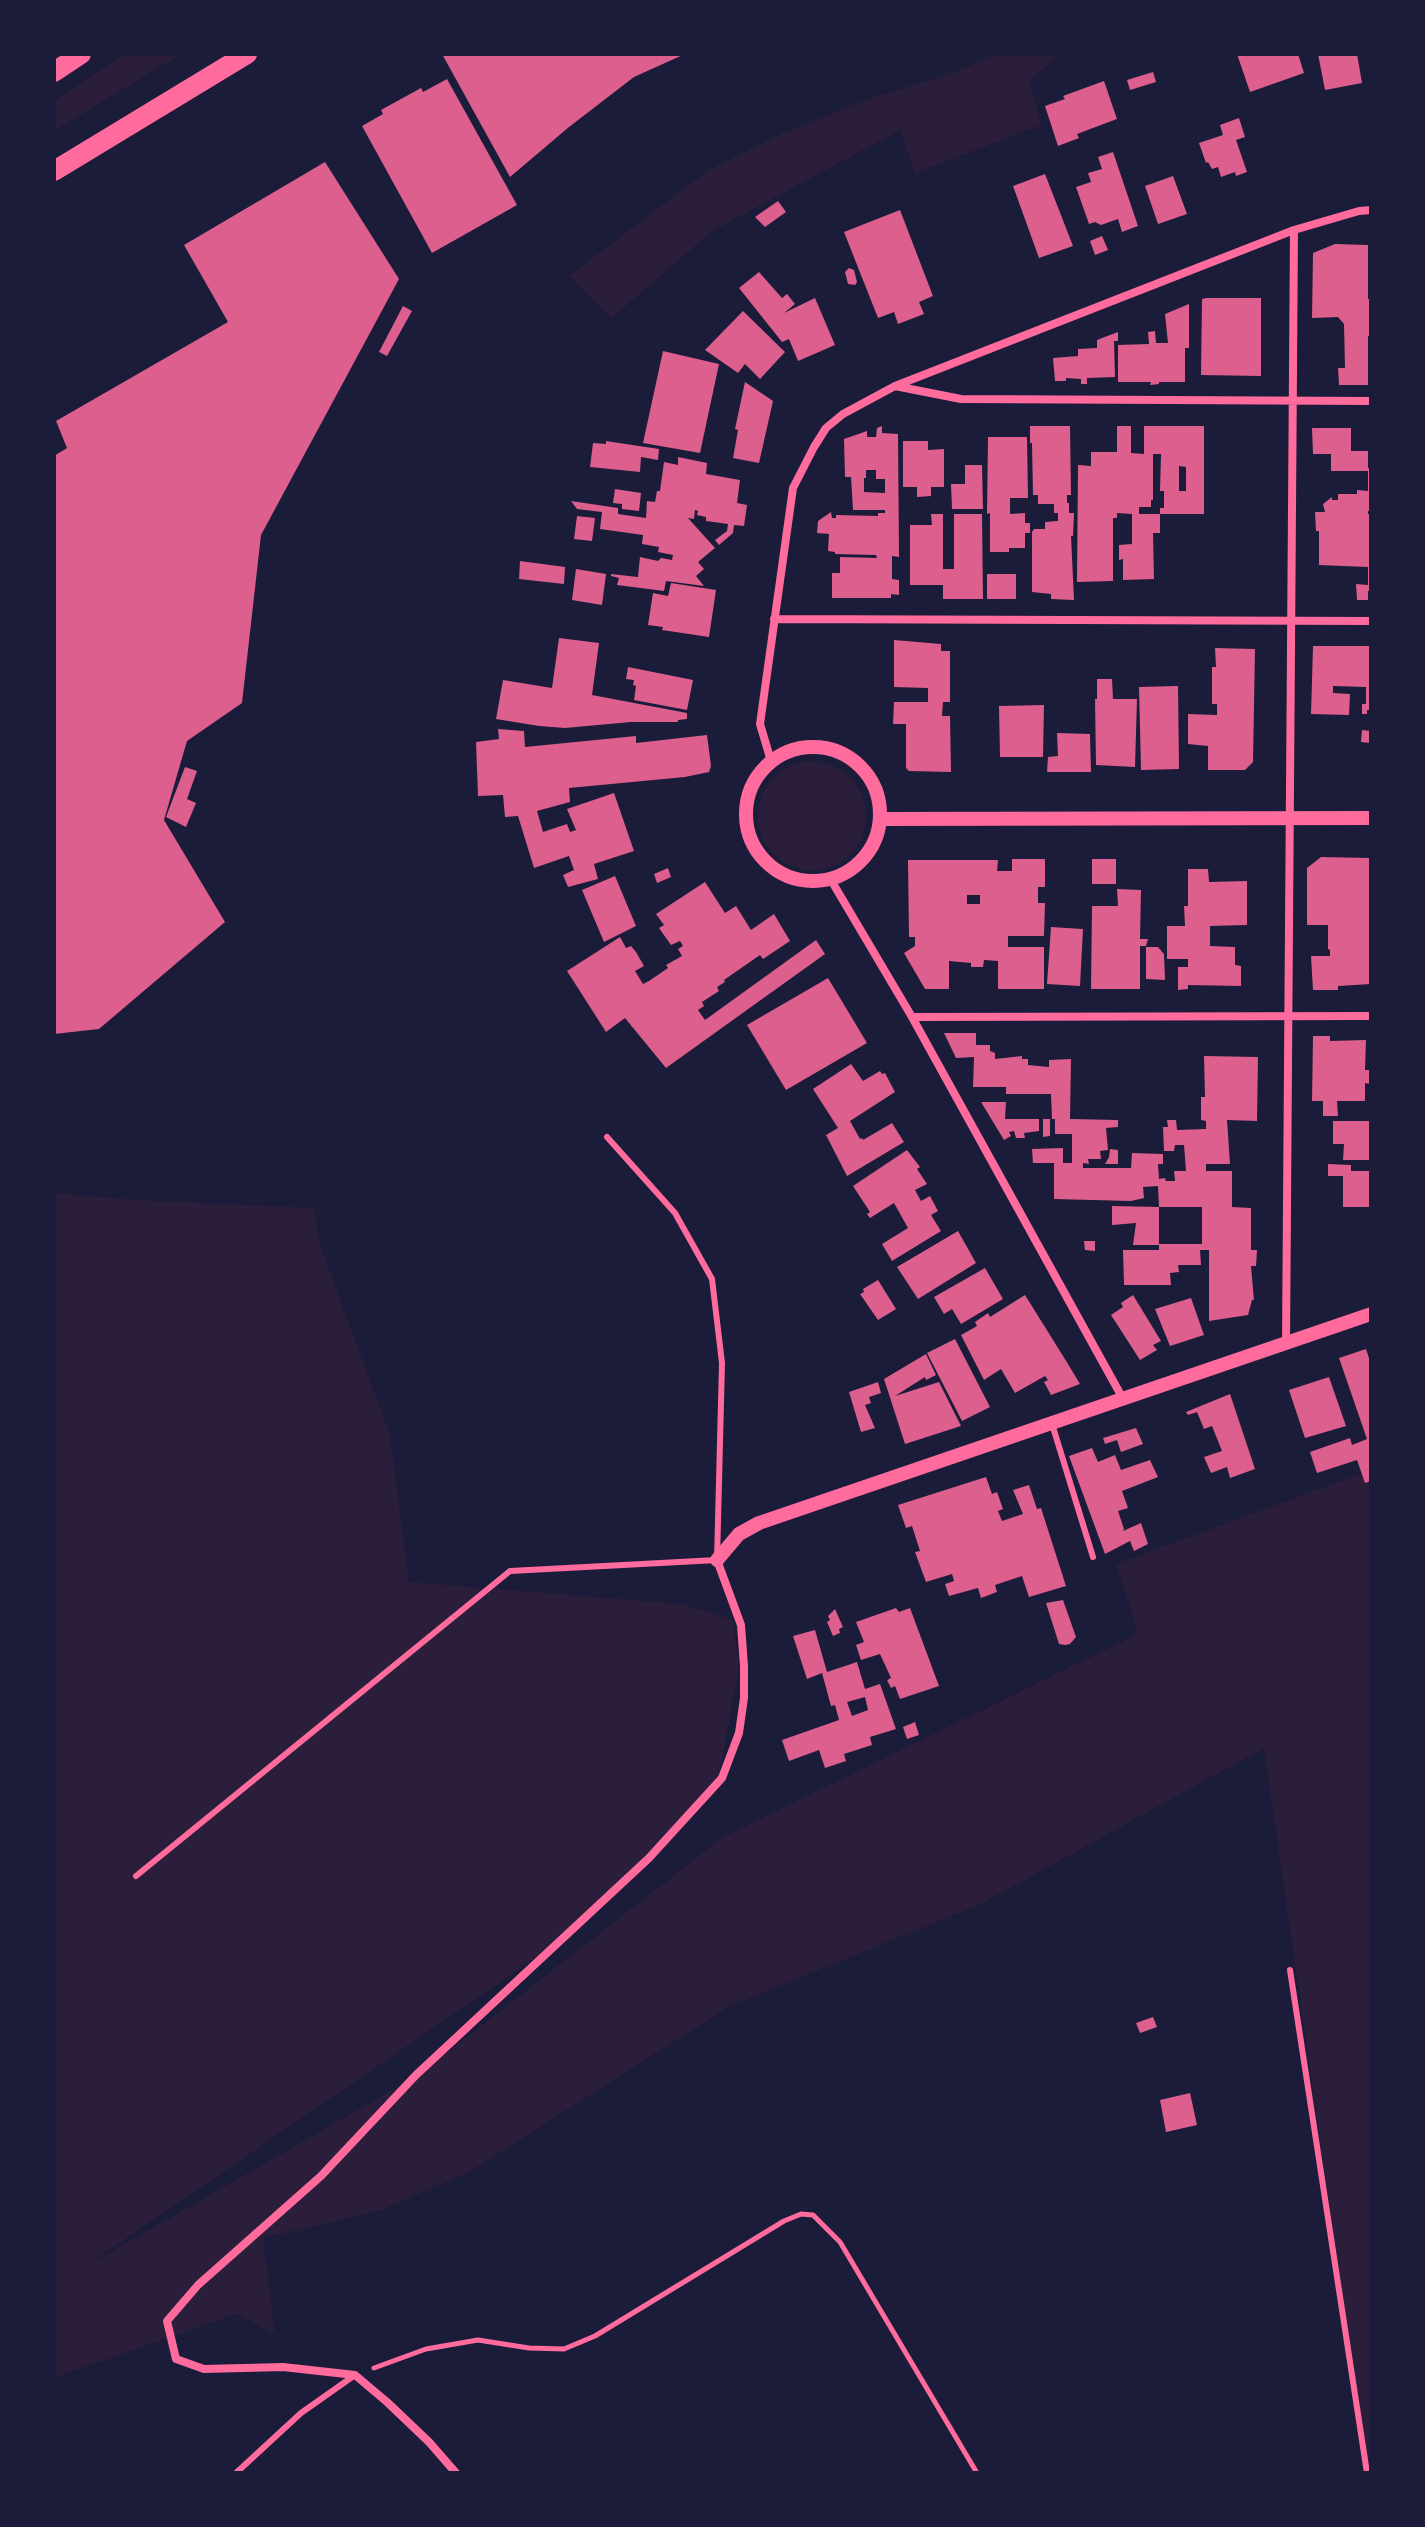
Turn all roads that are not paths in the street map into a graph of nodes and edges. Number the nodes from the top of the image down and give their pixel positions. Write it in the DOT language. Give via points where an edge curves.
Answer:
graph roads {
  1 [pos="81,54"];
  2 [pos="247,54"];
  3 [pos="54,72"];
  4 [pos="54,171"];
  5 [pos="1371,210"];
  6 [pos="1294,230"];
  7 [pos="895,386"];
  8 [pos="1293,401"];
  9 [pos="1371,401"];
  10 [pos="774,619"];
  11 [pos="1291,620"];
  12 [pos="1371,621"];
  13 [pos="771,761"];
  14 [pos="1290,818"];
  15 [pos="1371,818"];
  16 [pos="881,819"];
  17 [pos="831,880"];
  18 [pos="1371,1016"];
  19 [pos="912,1017"];
  20 [pos="1288,1017"];
  21 [pos="607,1137"];
  22 [pos="1371,1314"];
  23 [pos="1286,1342"];
  24 [pos="1122,1397"];
  25 [pos="1052,1424"];
  26 [pos="1093,1557"];
  27 [pos="717,1560"];
  28 [pos="136,1876"];
  29 [pos="1290,1970"];
  30 [pos="355,2375"];
  31 [pos="236,2473"];
  32 [pos="456,2473"];
  33 [pos="1367,2473"];
  1 -- 3 [label="main road"];
  2 -- 4 [label="main road"];
  5 -- 6 [label="street"];
  6 -- 7 [label="street"];
  6 -- 8 [label="street"];
  7 -- 8 [label="street" via="961,399"];
  7 -- 10 [label="street" via="843,414 814,447 793,488"];
  8 -- 9 [label="street"];
  8 -- 11 [label="street"];
  10 -- 11 [label="street"];
  10 -- 13 [label="street" via="760,724"];
  11 -- 12 [label="street"];
  11 -- 14 [label="street"];
  13 -- 16 [label="street" via="813,746 855,760 870,776"];
  13 -- 17 [label="street" via="748,795 749,835 758,854 790,878"];
  14 -- 15 [label="street"];
  14 -- 16 [label="street"];
  14 -- 20 [label="street"];
  16 -- 17 [label="street" via="865,857"];
  17 -- 19 [label="street"];
  18 -- 20 [label="street"];
  19 -- 20 [label="street"];
  19 -- 24 [label="street"];
  20 -- 23 [label="street"];
  21 -- 27 [label="lane" via="675,1213 712,1279 722,1363"];
  22 -- 23 [label="street"];
  23 -- 24 [label="street"];
  24 -- 25 [label="street"];
  25 -- 26 [label="lane"];
  25 -- 27 [label="street" via="759,1523 739,1534"];
  27 -- 28 [label="lane" via="510,1571"];
  27 -- 30 [label="street" via="741,1625 744,1666 739,1733 722,1778 649,1858 416,2075 321,2176 198,2285 167,2321 176,2359 204,2369 283,2367"];
  29 -- 33 [label="lane"];
  30 -- 31 [label="lane" via="301,2413"];
  30 -- 32 [label="street"];
}
